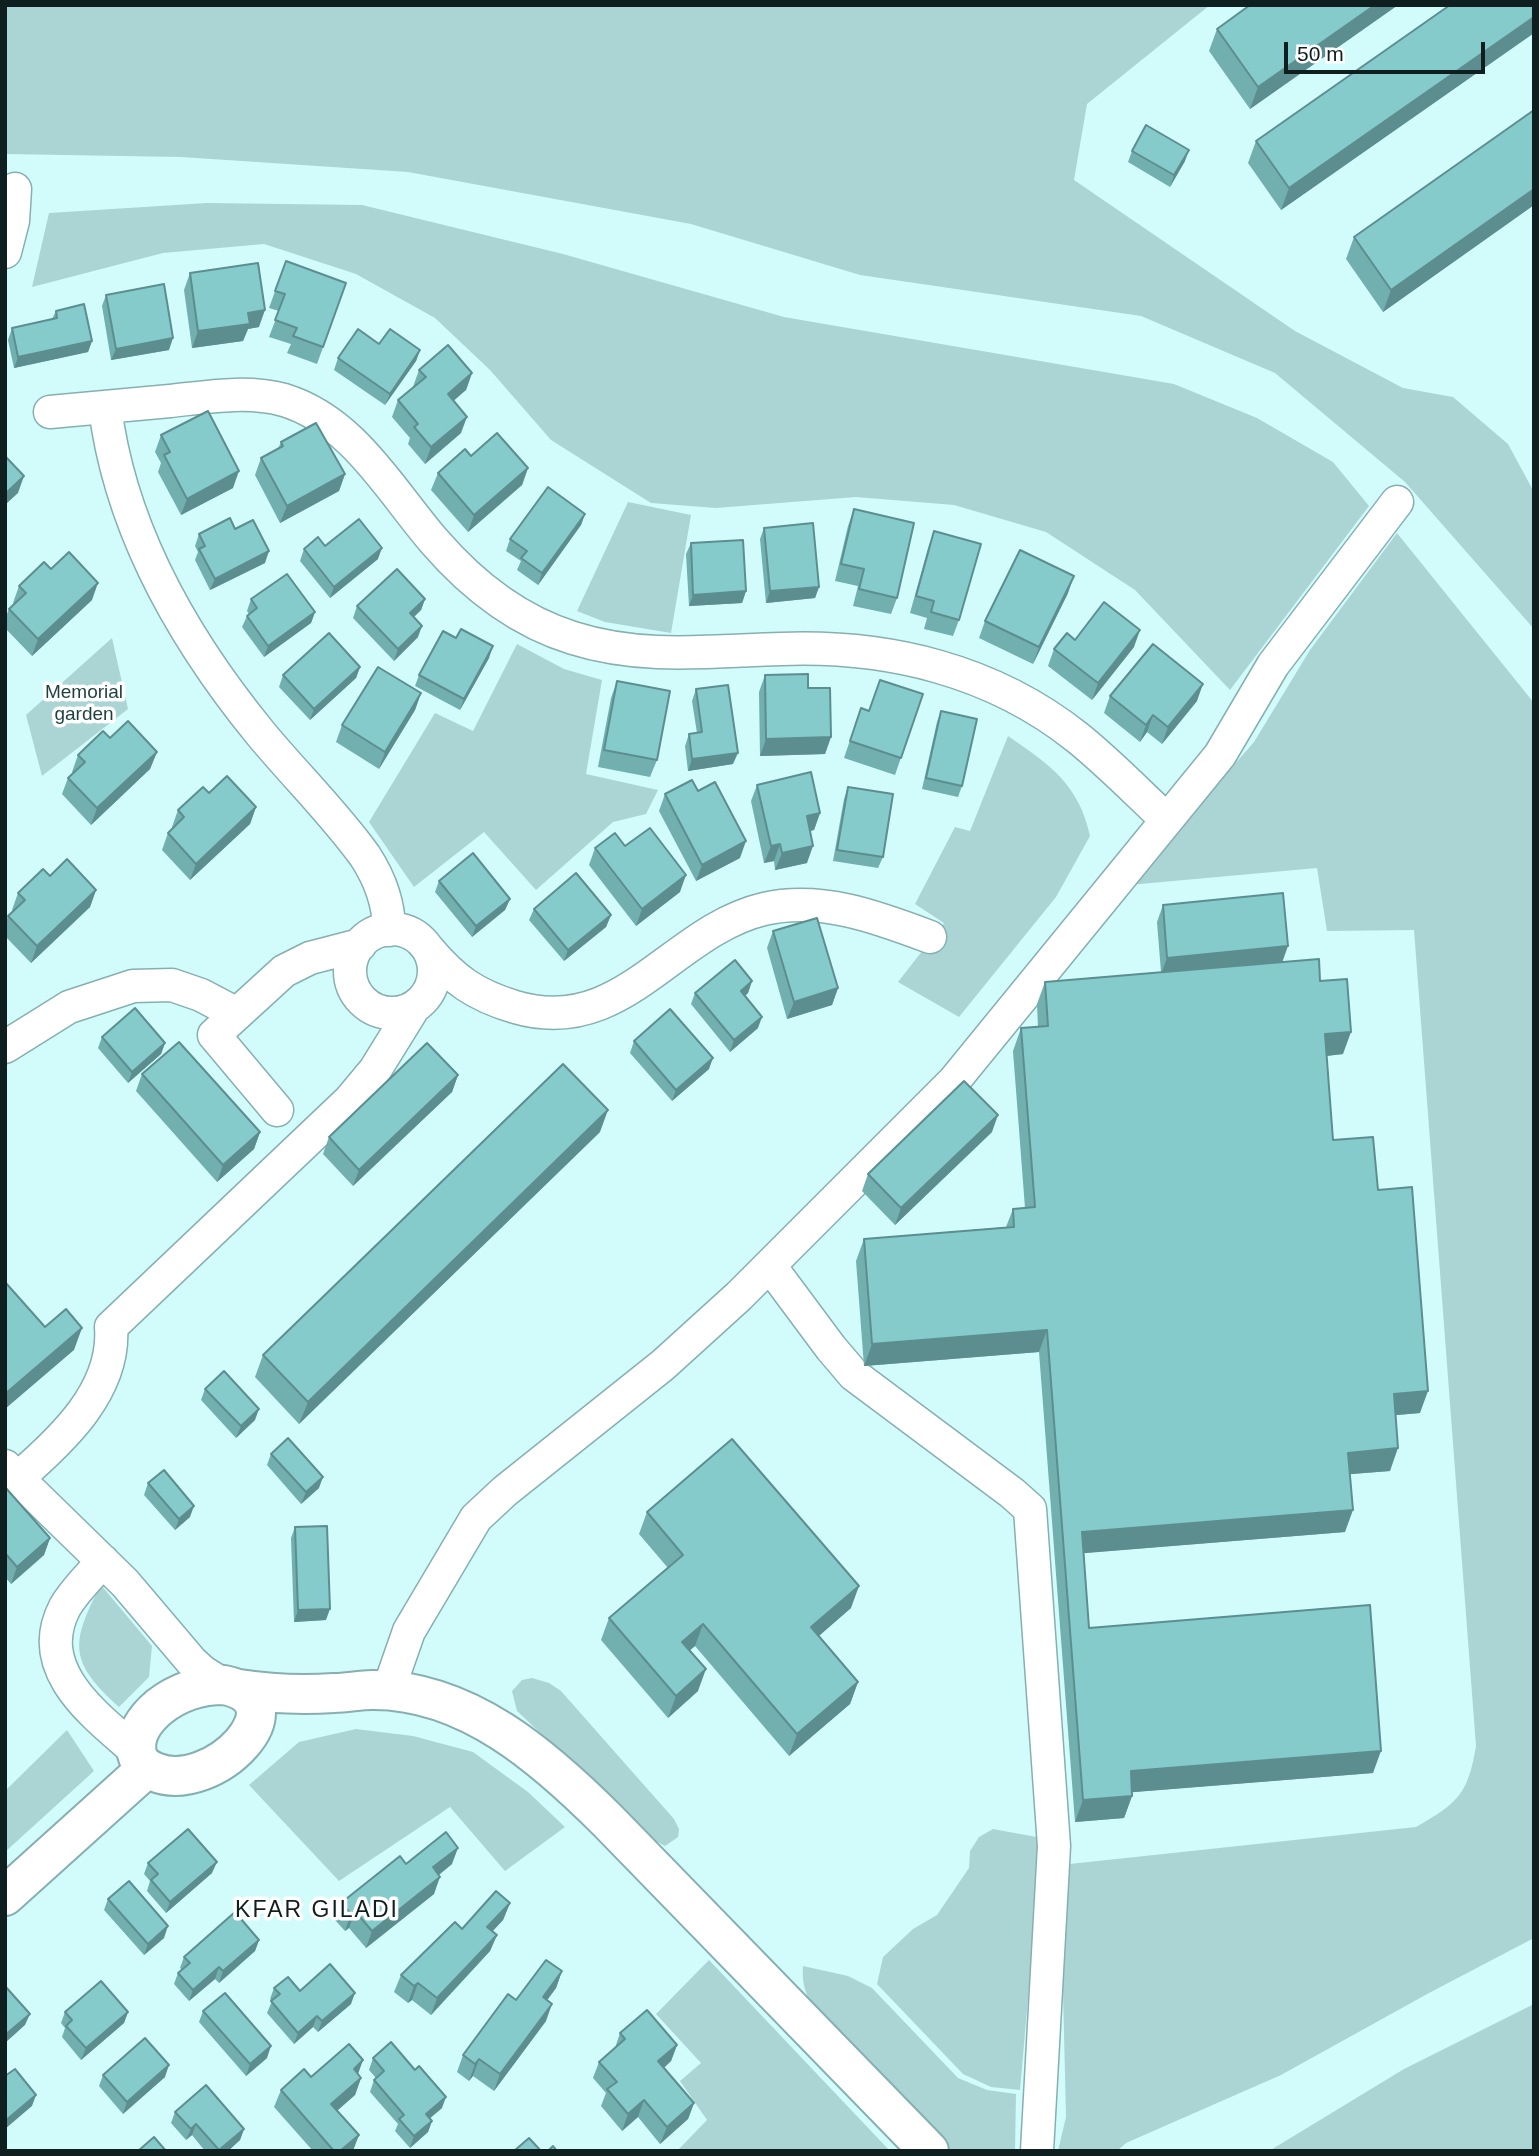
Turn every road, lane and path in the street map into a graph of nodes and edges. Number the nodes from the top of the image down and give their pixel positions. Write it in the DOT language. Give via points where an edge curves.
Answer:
graph roads {
  1 [pos="15,189"];
  2 [pos="5,251"];
  3 [pos="105,407"];
  4 [pos="50,412"];
  5 [pos="1397,502"];
  6 [pos="1167,820"];
  7 [pos="389,930"];
  8 [pos="930,937"];
  9 [pos="360,945"];
  10 [pos="428,949"];
  11 [pos="267,986"];
  12 [pos="481,994"];
  13 [pos="358,996"];
  14 [pos="417,1005"];
  15 [pos="237,1014"];
  16 [pos="5,1047"];
  17 [pos="368,1080"];
  18 [pos="277,1110"];
  19 [pos="770,1266"];
  20 [pos="12,1472"];
  21 [pos="103,1561"];
  22 [pos="168,1633"];
  23 [pos="231,1687"];
  24 [pos="388,1691"];
  25 [pos="346,1692"];
  26 [pos="161,1706"];
  27 [pos="230,1756"];
  28 [pos="142,1760"];
  29 [pos="5,1896"];
  30 [pos="929,2151"];
  31 [pos="1037,2151"];
  1 -- 2 [label="street"];
  3 -- 4 [label="street"];
  3 -- 6 [label="street" via="231,395 285,401 344,435 459,568 511,609 540,625 592,643 645,653 838,649 942,666 1011,694 1045,714"];
  3 -- 7 [label="street" via="109,441 127,504 171,602 235,701 365,856 385,897"];
  5 -- 6 [label="street" via="1273,665 1220,755"];
  6 -- 19 [label="street" via="954,1081"];
  7 -- 9 [label="street" via="376,932"];
  7 -- 10 [label="street" via="413,935"];
  8 -- 12 [label="street" via="852,911 790,905 764,909 709,932 620,996 582,1010 524,1010"];
  9 -- 11 [label="street" via="301,961"];
  9 -- 13 [label="street" via="351,968"];
  10 -- 12 [label="street" via="451,976"];
  10 -- 14 [label="street" via="434,974"];
  11 -- 13 [label="street" via="291,976 317,973 344,982"];
  11 -- 15 [label="street"];
  12 -- 14 [label="street" via="451,995"];
  13 -- 14 [label="street" via="383,1012 402,1012"];
  13 -- 17 [label="street" via="372,1015 376,1037"];
  14 -- 17 [label="street"];
  15 -- 16 [label="street" via="172,985 132,986 69,1007"];
  15 -- 18 [label="street" via="214,1035"];
  17 -- 20 [label="street" via="111,1327 109,1361 92,1397 55,1444"];
  19 -- 24 [label="street" via="663,1365 476,1518 409,1631"];
  19 -- 31 [label="street" via="854,1375 1030,1509 1054,1846"];
  20 -- 21 [label="street"];
  21 -- 22 [label="street"];
  21 -- 28 [label="street" via="63,1612 55,1636 56,1655 77,1696"];
  22 -- 23 [label="street" via="203,1672"];
  22 -- 26 [label="street" via="174,1677"];
  23 -- 25 [label="street" via="289,1695"];
  23 -- 26 [label="street" via="188,1690"];
  23 -- 27 [label="street" via="253,1703 256,1715 249,1736"];
  24 -- 25 [label="street"];
  24 -- 30 [label="street" via="424,1697 475,1717 555,1770"];
  25 -- 27 [label="street" via="285,1720"];
  26 -- 28 [label="street" via="137,1739"];
  27 -- 28 [label="street" via="204,1770 168,1776"];
  28 -- 29 [label="street"];
}
